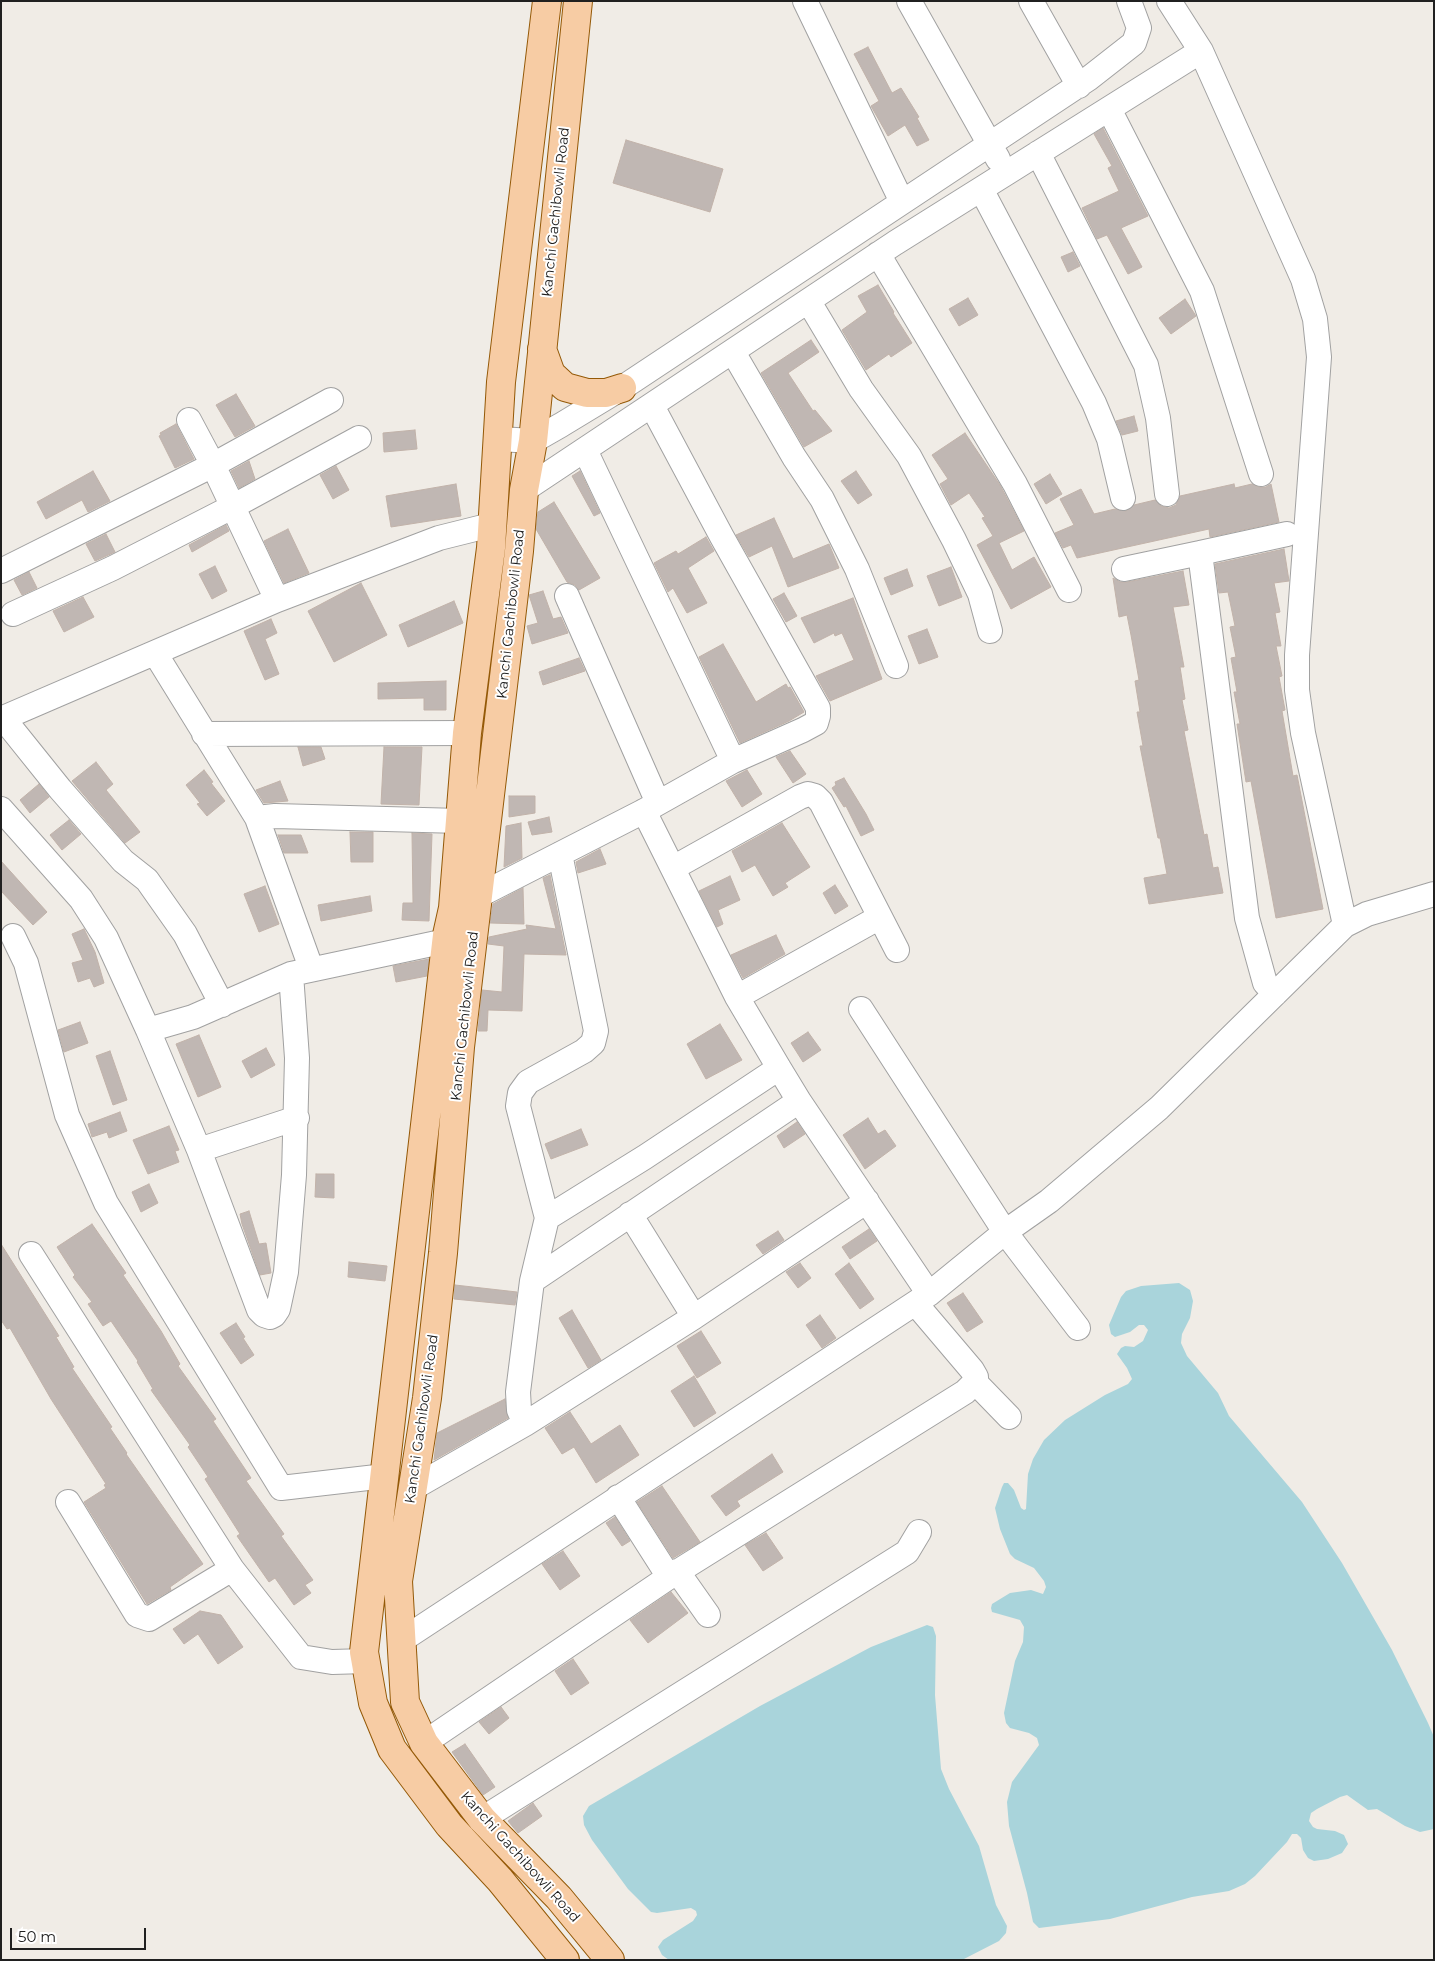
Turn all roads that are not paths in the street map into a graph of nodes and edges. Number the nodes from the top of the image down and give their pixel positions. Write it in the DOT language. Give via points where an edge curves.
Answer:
graph roads {
  1 [pos="547,1"];
  2 [pos="578,1"];
  3 [pos="805,1"];
  4 [pos="909,1"];
  5 [pos="1031,1"];
  6 [pos="1129,1"];
  7 [pos="1169,1"];
  8 [pos="1201,50"];
  9 [pos="1079,86"];
  10 [pos="1109,109"];
  11 [pos="989,145"];
  12 [pos="1038,153"];
  13 [pos="1007,173"];
  14 [pos="981,189"];
  15 [pos="902,202"];
  16 [pos="878,254"];
  17 [pos="809,302"];
  18 [pos="542,349"];
  19 [pos="733,352"];
  20 [pos="622,388"];
  21 [pos="331,400"];
  22 [pos="652,406"];
  23 [pos="189,420"];
  24 [pos="359,438"];
  25 [pos="499,439"];
  26 [pos="533,441"];
  27 [pos="585,450"];
  28 [pos="213,465"];
  29 [pos="1261,474"];
  30 [pos="524,490"];
  31 [pos="1167,494"];
  32 [pos="1123,498"];
  33 [pos="232,507"];
  34 [pos="1287,534"];
  35 [pos="491,536"];
  36 [pos="519,550"];
  37 [pos="1200,553"];
  38 [pos="1124,569"];
  39 [pos="1,571"];
  40 [pos="1069,590"];
  41 [pos="567,596"];
  42 [pos="277,600"];
  43 [pos="13,614"];
  44 [pos="990,631"];
  45 [pos="155,653"];
  46 [pos="896,666"];
  47 [pos="2,719"];
  48 [pos="467,733"];
  49 [pos="204,734"];
  50 [pos="733,761"];
  51 [pos="651,807"];
  52 [pos="1,809"];
  53 [pos="257,818"];
  54 [pos="460,821"];
  55 [pos="560,854"];
  56 [pos="673,868"];
  57 [pos="1434,894"];
  58 [pos="478,896"];
  59 [pos="880,917"];
  60 [pos="1345,924"];
  61 [pos="13,936"];
  62 [pos="446,941"];
  63 [pos="896,950"];
  64 [pos="301,971"];
  65 [pos="1275,994"];
  66 [pos="737,997"];
  67 [pos="222,1005"];
  68 [pos="861,1009"];
  69 [pos="148,1030"];
  70 [pos="779,1068"];
  71 [pos="799,1101"];
  72 [pos="296,1118"];
  73 [pos="200,1150"];
  74 [pos="867,1201"];
  75 [pos="630,1214"];
  76 [pos="547,1218"];
  77 [pos="1005,1232"];
  78 [pos="31,1254"];
  79 [pos="532,1280"];
  80 [pos="922,1299"];
  81 [pos="694,1317"];
  82 [pos="1078,1328"];
  83 [pos="975,1382"];
  84 [pos="1009,1417"];
  85 [pos="525,1424"];
  86 [pos="385,1476"];
  87 [pos="413,1488"];
  88 [pos="618,1497"];
  89 [pos="68,1502"];
  90 [pos="919,1532"];
  91 [pos="232,1569"];
  92 [pos="673,1574"];
  93 [pos="708,1615"];
  94 [pos="402,1640"];
  95 [pos="366,1661"];
  96 [pos="424,1743"];
  97 [pos="482,1819"];
  98 [pos="566,1960"];
  99 [pos="610,1960"];
  1 -- 25 [label="main road, Kanchi Gachibowli Road" via="501,382"];
  2 -- 18 [label="main road, Kanchi Gachibowli Road"];
  3 -- 15 [label="street"];
  4 -- 11 [label="street"];
  5 -- 9 [label="street"];
  6 -- 9 [label="street" via="1139,28 1134,42"];
  7 -- 8 [label="street"];
  8 -- 10 [label="street"];
  8 -- 60 [label="street" via="1303,279 1315,319 1319,357 1297,690 1303,733"];
  9 -- 11 [label="street"];
  10 -- 12 [label="street"];
  10 -- 29 [label="street" via="1202,291"];
  11 -- 13 [label="street"];
  11 -- 15 [label="street"];
  12 -- 13 [label="street"];
  12 -- 31 [label="street" via="1146,366 1158,418"];
  13 -- 14 [label="street"];
  14 -- 16 [label="street"];
  14 -- 32 [label="street" via="1094,403 1109,439"];
  15 -- 20 [label="street"];
  16 -- 17 [label="street"];
  16 -- 40 [label="street" via="1015,484"];
  17 -- 19 [label="street"];
  17 -- 44 [label="street" via="861,389 909,456 980,594"];
  18 -- 20 [label="main road" via="551,374 565,387 587,393 606,393"];
  18 -- 26 [label="main road, Kanchi Gachibowli Road"];
  19 -- 22 [label="street"];
  19 -- 46 [label="street" via="822,499 856,569"];
  20 -- 26 [label="street"];
  21 -- 28 [label="street"];
  22 -- 27 [label="street"];
  22 -- 50 [label="street" via="818,708 816,723"];
  23 -- 28 [label="street"];
  24 -- 33 [label="street"];
  25 -- 26 [label="street"];
  25 -- 35 [label="main road, Kanchi Gachibowli Road"];
  26 -- 30 [label="main road, Kanchi Gachibowli Road"];
  27 -- 30 [label="street"];
  27 -- 50 [label="street"];
  28 -- 33 [label="street"];
  28 -- 39 [label="street"];
  30 -- 36 [label="main road, Kanchi Gachibowli Road"];
  33 -- 42 [label="street"];
  33 -- 43 [label="street" via="113,568"];
  34 -- 37 [label="street"];
  35 -- 36 [label="main road"];
  35 -- 42 [label="street" via="439,538"];
  35 -- 48 [label="main road, Kanchi Gachibowli Road"];
  36 -- 58 [label="main road, Kanchi Gachibowli Road"];
  37 -- 38 [label="street"];
  37 -- 65 [label="street" via="1247,918 1265,983"];
  41 -- 51 [label="street"];
  42 -- 45 [label="street"];
  45 -- 47 [label="street"];
  45 -- 49 [label="street"];
  47 -- 67 [label="street" via="116,854 147,880 185,934"];
  48 -- 49 [label="street"];
  48 -- 54 [label="main road, Kanchi Gachibowli Road"];
  49 -- 53 [label="street"];
  50 -- 51 [label="street"];
  51 -- 55 [label="street"];
  51 -- 56 [label="street"];
  52 -- 69 [label="street" via="81,900 106,938"];
  53 -- 54 [label="street"];
  53 -- 64 [label="street"];
  54 -- 62 [label="main road, Kanchi Gachibowli Road" via="453,908"];
  55 -- 58 [label="street"];
  55 -- 76 [label="street" via="596,1031 593,1043 584,1051 528,1082 520,1093 518,1106"];
  56 -- 59 [label="street" via="808,794 821,802"];
  56 -- 66 [label="street"];
  57 -- 60 [label="street"];
  58 -- 87 [label="main road, Kanchi Gachibowli Road" via="460,1047 443,1253"];
  59 -- 63 [label="street"];
  59 -- 66 [label="street"];
  60 -- 65 [label="street"];
  61 -- 86 [label="street" via="26,963 68,1115 106,1203 281,1488"];
  62 -- 64 [label="street"];
  62 -- 86 [label="main road, Kanchi Gachibowli Road"];
  64 -- 67 [label="street"];
  64 -- 72 [label="street"];
  65 -- 77 [label="street" via="1159,1108 1049,1201"];
  66 -- 70 [label="street"];
  67 -- 69 [label="street"];
  68 -- 77 [label="street"];
  69 -- 73 [label="street"];
  70 -- 71 [label="street"];
  70 -- 76 [label="street"];
  71 -- 74 [label="street"];
  71 -- 75 [label="street"];
  72 -- 73 [label="street"];
  72 -- 73 [label="street" via="286,1272 278,1309 270,1317 259,1310"];
  74 -- 80 [label="street"];
  74 -- 81 [label="street"];
  75 -- 79 [label="street"];
  75 -- 81 [label="street"];
  76 -- 79 [label="street"];
  77 -- 80 [label="street"];
  77 -- 82 [label="street"];
  78 -- 91 [label="street"];
  79 -- 85 [label="street" via="518,1392 519,1410"];
  80 -- 83 [label="street" via="972,1370"];
  80 -- 88 [label="street"];
  81 -- 85 [label="street"];
  83 -- 84 [label="street"];
  83 -- 92 [label="street" via="965,1392"];
  85 -- 87 [label="street"];
  86 -- 95 [label="main road, Kanchi Gachibowli Road" via="364,1652"];
  87 -- 94 [label="main road, Kanchi Gachibowli Road" via="398,1581"];
  88 -- 92 [label="street"];
  88 -- 94 [label="street"];
  89 -- 91 [label="street" via="137,1615 149,1618"];
  90 -- 97 [label="street" via="907,1552"];
  91 -- 95 [label="street" via="301,1657 332,1662"];
  92 -- 93 [label="street"];
  92 -- 96 [label="street"];
  94 -- 96 [label="main road, Kanchi Gachibowli Road" via="405,1702"];
  95 -- 98 [label="main road, Kanchi Gachibowli Road" via="373,1703 392,1749 449,1824"];
  96 -- 97 [label="main road, Kanchi Gachibowli Road"];
  97 -- 99 [label="main road, Kanchi Gachibowli Road" via="559,1898"];
}
